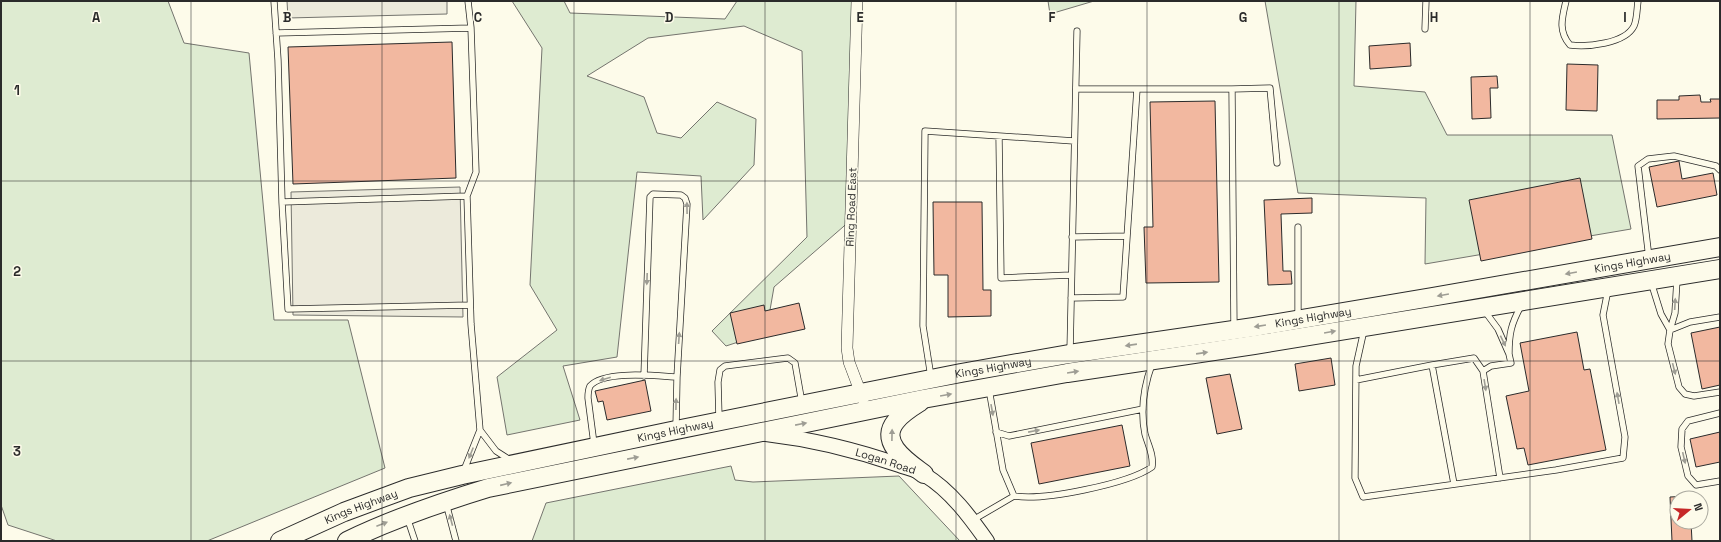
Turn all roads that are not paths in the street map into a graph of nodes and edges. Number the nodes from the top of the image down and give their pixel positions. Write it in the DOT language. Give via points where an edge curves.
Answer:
graph roads {
  1 [pos="274,1"];
  2 [pos="468,1"];
  3 [pos="857,1"];
  4 [pos="1426,1"];
  5 [pos="1566,1"];
  6 [pos="1638,1"];
  7 [pos="471,28"];
  8 [pos="1425,29"];
  9 [pos="1077,31"];
  10 [pos="276,33"];
  11 [pos="1076,88"];
  12 [pos="1137,89"];
  13 [pos="1232,89"];
  14 [pos="999,136"];
  15 [pos="1074,141"];
  16 [pos="1277,163"];
  17 [pos="1720,170"];
  18 [pos="467,196"];
  19 [pos="282,202"];
  20 [pos="1298,227"];
  21 [pos="1127,236"];
  22 [pos="1072,237"];
  23 [pos="1720,247"];
  24 [pos="1649,260"];
  25 [pos="1720,270"];
  26 [pos="1071,275"];
  27 [pos="1677,277"];
  28 [pos="1651,281"];
  29 [pos="1608,288"];
  30 [pos="1071,298"];
  31 [pos="1523,301"];
  32 [pos="470,305"];
  33 [pos="1482,308"];
  34 [pos="1720,317"];
  35 [pos="1298,319"];
  36 [pos="1365,326"];
  37 [pos="1234,330"];
  38 [pos="1670,330"];
  39 [pos="1070,354"];
  40 [pos="1509,354"];
  41 [pos="1154,360"];
  42 [pos="1432,365"];
  43 [pos="1483,370"];
  44 [pos="644,376"];
  45 [pos="676,377"];
  46 [pos="931,379"];
  47 [pos="1356,380"];
  48 [pos="988,387"];
  49 [pos="1720,392"];
  50 [pos="862,394"];
  51 [pos="923,399"];
  52 [pos="802,406"];
  53 [pos="1143,409"];
  54 [pos="866,411"];
  55 [pos="1720,413"];
  56 [pos="720,422"];
  57 [pos="480,430"];
  58 [pos="676,430"];
  59 [pos="996,432"];
  60 [pos="755,433"];
  61 [pos="595,448"];
  62 [pos="515,464"];
  63 [pos="924,474"];
  64 [pos="462,475"];
  65 [pos="1500,478"];
  66 [pos="1720,482"];
  67 [pos="1454,484"];
  68 [pos="1014,496"];
  69 [pos="446,501"];
  70 [pos="406,515"];
  71 [pos="972,520"];
  72 [pos="356,539"];
  73 [pos="454,540"];
  74 [pos="280,541"];
  75 [pos="415,541"];
  76 [pos="988,541"];
  1 -- 10 [label="lane"];
  2 -- 7 [label="lane"];
  3 -- 50 [label="street, Ring Road East" via="847,348 849,362"];
  4 -- 8 [label="lane"];
  5 -- 6 [label="lane" via="1561,28 1564,38 1570,45 1582,47 1619,39 1628,34 1634,26"];
  7 -- 10 [label="lane"];
  7 -- 18 [label="lane" via="476,172"];
  9 -- 11 [label="lane"];
  10 -- 19 [label="lane"];
  11 -- 12 [label="lane"];
  11 -- 15 [label="lane"];
  12 -- 13 [label="lane"];
  12 -- 21 [label="lane"];
  13 -- 16 [label="lane" via="1270,88"];
  13 -- 37 [label="lane"];
  14 -- 15 [label="lane"];
  14 -- 26 [label="lane" via="1001,278"];
  14 -- 46 [label="lane" via="925,132 923,326"];
  15 -- 22 [label="lane"];
  17 -- 24 [label="lane" via="1716,166 1674,156 1648,159 1638,166"];
  18 -- 19 [label="lane"];
  18 -- 32 [label="lane"];
  19 -- 32 [label="lane" via="288,309"];
  20 -- 35 [label="lane"];
  21 -- 22 [label="lane"];
  21 -- 30 [label="lane" via="1123,297"];
  22 -- 26 [label="lane"];
  23 -- 24 [label="main road, Kings Highway"];
  24 -- 35 [label="main road, Kings Highway, one-way"];
  25 -- 27 [label="main road, Kings Highway"];
  26 -- 30 [label="lane"];
  27 -- 28 [label="main road, Kings Highway"];
  38 -- 27 [label="lane, one-way" via="1675,313"];
  28 -- 29 [label="main road, Kings Highway"];
  28 -- 38 [label="lane" via="1661,314"];
  29 -- 31 [label="main road, Kings Highway"];
  65 -- 29 [label="lane, one-way" via="1623,458 1625,437 1603,315"];
  30 -- 39 [label="lane"];
  31 -- 33 [label="main road, Kings Highway"];
  31 -- 40 [label="lane" via="1509,333"];
  32 -- 57 [label="lane"];
  33 -- 36 [label="main road, Kings Highway"];
  33 -- 40 [label="lane, one-way" via="1498,329"];
  34 -- 38 [label="lane" via="1690,322"];
  35 -- 37 [label="main road, Kings Highway, one-way"];
  41 -- 36 [label="main road, Kings Highway, one-way"];
  36 -- 47 [label="lane" via="1356,366"];
  37 -- 39 [label="main road, Kings Highway, one-way"];
  38 -- 49 [label="lane, one-way" via="1668,344 1679,387 1685,394 1694,396"];
  39 -- 46 [label="main road, Kings Highway"];
  40 -- 43 [label="lane" via="1511,363"];
  48 -- 41 [label="main road, Kings Highway, one-way"];
  41 -- 53 [label="lane" via="1145,383"];
  42 -- 43 [label="lane" via="1474,358"];
  42 -- 47 [label="lane"];
  42 -- 67 [label="lane"];
  43 -- 65 [label="lane, one-way"];
  44 -- 45 [label="lane"];
  45 -- 44 [label="lane, one-way" via="687,204 681,194 653,194 650,197"];
  44 -- 61 [label="lane, one-way" via="611,377 590,386 588,398"];
  58 -- 45 [label="lane, one-way"];
  46 -- 50 [label="main road, Kings Highway"];
  47 -- 67 [label="lane" via="1356,478 1363,497"];
  51 -- 48 [label="main road, Kings Highway, one-way"];
  48 -- 59 [label="lane, one-way"];
  50 -- 52 [label="main road, Kings Highway"];
  50 -- 54 [label="street, Ring Road East"];
  51 -- 54 [label="main road, Kings Highway"];
  63 -- 51 [label="main road, one-way" via="895,449 890,435 896,420"];
  52 -- 56 [label="main road, Kings Highway"];
  52 -- 56 [label="lane" via="795,363 788,358 725,366 720,370 718,382"];
  59 -- 53 [label="lane, one-way" via="1009,436"];
  53 -- 68 [label="lane" via="1145,433 1153,460 1152,467 1143,473 1101,486 1064,494 1024,498"];
  60 -- 54 [label="main road, Kings Highway, one-way"];
  55 -- 66 [label="lane, one-way" via="1688,421 1682,429 1681,447 1688,476 1696,484"];
  56 -- 58 [label="main road, Kings Highway"];
  57 -- 62 [label="lane" via="496,451"];
  57 -- 64 [label="lane, one-way"];
  58 -- 61 [label="main road, Kings Highway"];
  59 -- 68 [label="lane" via="1003,470"];
  60 -- 63 [label="street, Logan Road" via="814,443 885,460"];
  69 -- 60 [label="main road, Kings Highway, one-way" via="509,483"];
  61 -- 62 [label="main road, Kings Highway"];
  62 -- 64 [label="main road, Kings Highway"];
  63 -- 71 [label="street, Logan Road" via="938,484"];
  64 -- 74 [label="main road, Kings Highway" via="409,488 344,512"];
  65 -- 67 [label="lane"];
  68 -- 71 [label="lane"];
  69 -- 70 [label="main road, Kings Highway"];
  73 -- 69 [label="lane, one-way"];
  72 -- 70 [label="main road, Kings Highway, one-way"];
  70 -- 75 [label="lane"];
  71 -- 76 [label="street, Logan Road"];
}
